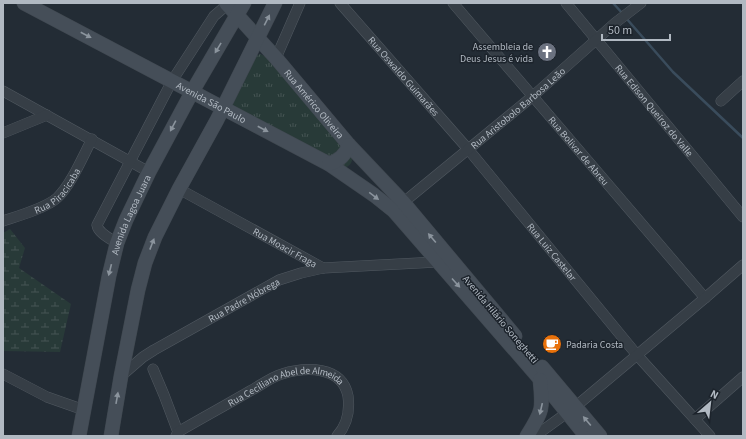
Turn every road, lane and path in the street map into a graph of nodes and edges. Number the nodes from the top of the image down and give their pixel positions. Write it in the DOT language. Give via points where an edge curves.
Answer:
graph roads {
  1 [pos="24,3"];
  2 [pos="227,3"];
  3 [pos="275,3"];
  4 [pos="300,3"];
  5 [pos="340,3"];
  6 [pos="453,3"];
  7 [pos="566,3"];
  8 [pos="640,3"];
  9 [pos="241,9"];
  10 [pos="258,38"];
  11 [pos="596,40"];
  12 [pos="276,58"];
  13 [pos="172,81"];
  14 [pos="743,81"];
  15 [pos="3,91"];
  16 [pos="192,92"];
  17 [pos="533,96"];
  18 [pos="721,102"];
  19 [pos="223,107"];
  20 [pos="47,115"];
  21 [pos="3,133"];
  22 [pos="92,139"];
  23 [pos="349,145"];
  24 [pos="468,149"];
  25 [pos="131,161"];
  26 [pos="329,164"];
  27 [pos="149,172"];
  28 [pos="179,189"];
  29 [pos="398,207"];
  30 [pos="743,217"];
  31 [pos="3,221"];
  32 [pos="117,244"];
  33 [pos="442,259"];
  34 [pos="743,265"];
  35 [pos="323,268"];
  36 [pos="705,298"];
  37 [pos="501,327"];
  38 [pos="637,355"];
  39 [pos="153,369"];
  40 [pos="3,374"];
  41 [pos="121,376"];
  42 [pos="743,377"];
  43 [pos="540,379"];
  44 [pos="84,410"];
  45 [pos="571,410"];
  46 [pos="695,418"];
  47 [pos="177,434"];
  48 [pos="79,436"];
  49 [pos="111,436"];
  50 [pos="337,436"];
  51 [pos="528,436"];
  52 [pos="535,436"];
  53 [pos="586,436"];
  54 [pos="600,436"];
  55 [pos="710,436"];
  1 -- 13 [label="street, Avenida São Paulo, one-way"];
  2 -- 9 [label="street, Rua Américo Oliveira"];
  2 -- 13 [label="street" via="214,16"];
  10 -- 3 [label="street, one-way"];
  4 -- 12 [label="street"];
  5 -- 24 [label="street, Rua Oswaldo Guimarães"];
  6 -- 17 [label="street, Rua Bolivar de Abreu"];
  7 -- 11 [label="street, Rua Edison Queiroz do Valle"];
  8 -- 11 [label="street, Rua Aristobolo Barbosa Leão"];
  9 -- 10 [label="street, Rua Américo Oliveira"];
  9 -- 16 [label="street, Avenida Lagoa Juara, one-way"];
  10 -- 12 [label="street, Rua Américo Oliveira"];
  10 -- 19 [label="street"];
  11 -- 17 [label="street, Rua Aristobolo Barbosa Leão"];
  11 -- 30 [label="street, Rua Edison Queiroz do Valle"];
  12 -- 23 [label="street, Rua Américo Oliveira"];
  13 -- 16 [label="street, Avenida São Paulo"];
  13 -- 25 [label="street"];
  14 -- 18 [label="street"];
  15 -- 20 [label="street"];
  16 -- 19 [label="street, Avenida São Paulo"];
  16 -- 27 [label="street, Avenida Lagoa Juara, one-way"];
  17 -- 24 [label="street, Rua Aristobolo Barbosa Leão"];
  17 -- 36 [label="street, Rua Bolivar de Abreu"];
  19 -- 26 [label="street, Avenida São Paulo, one-way"];
  19 -- 28 [label="street"];
  20 -- 21 [label="street"];
  20 -- 22 [label="street"];
  22 -- 25 [label="street"];
  22 -- 31 [label="street, Rua Piracicaba" via="67,186 57,198"];
  23 -- 26 [label="street" via="343,156"];
  23 -- 29 [label="street, Rua Américo Oliveira"];
  24 -- 29 [label="street, Rua Aristobolo Barbosa Leão"];
  24 -- 38 [label="street, Rua Luiz Castelar"];
  25 -- 27 [label="street"];
  25 -- 32 [label="street" via="97,225 100,232"];
  26 -- 29 [label="street, Avenida São Paulo, one-way" via="374,195"];
  27 -- 32 [label="street, Avenida Lagoa Juara"];
  28 -- 35 [label="street, Rua Moacir Fraga"];
  41 -- 28 [label="street, one-way" via="145,263"];
  29 -- 33 [label="street, Avenida Hilário Soneghetti"];
  32 -- 44 [label="street, Avenida Lagoa Juara, one-way"];
  33 -- 35 [label="street, Rua Moacir Fraga"];
  33 -- 37 [label="street, Avenida Hilário Soneghetti"];
  34 -- 36 [label="street"];
  35 -- 41 [label="street, Rua Padre Nóbrega" via="279,280 142,357"];
  36 -- 38 [label="street"];
  37 -- 43 [label="street, Avenida Hilário Soneghetti"];
  37 -- 45 [label="street, Avenida Hilário Soneghetti"];
  38 -- 45 [label="street"];
  38 -- 46 [label="street, Rua Luiz Castelar"];
  39 -- 47 [label="street"];
  40 -- 44 [label="street" via="47,397"];
  49 -- 41 [label="street, one-way"];
  42 -- 46 [label="street"];
  43 -- 45 [label="street, Avenida Hilário Soneghetti"];
  43 -- 51 [label="street, one-way" via="542,404 537,421"];
  44 -- 48 [label="street, Avenida Lagoa Juara"];
  45 -- 52 [label="street"];
  45 -- 53 [label="street, Avenida Hilário Soneghetti"];
  54 -- 45 [label="street, Avenida Hilário Soneghetti, one-way"];
  46 -- 55 [label="street, Rua Luiz Castelar"];
  47 -- 50 [label="street, Rua Ceciliano Abel de Almeida" via="280,374 302,369 329,373 338,379 346,390 349,404 346,422"];
}
